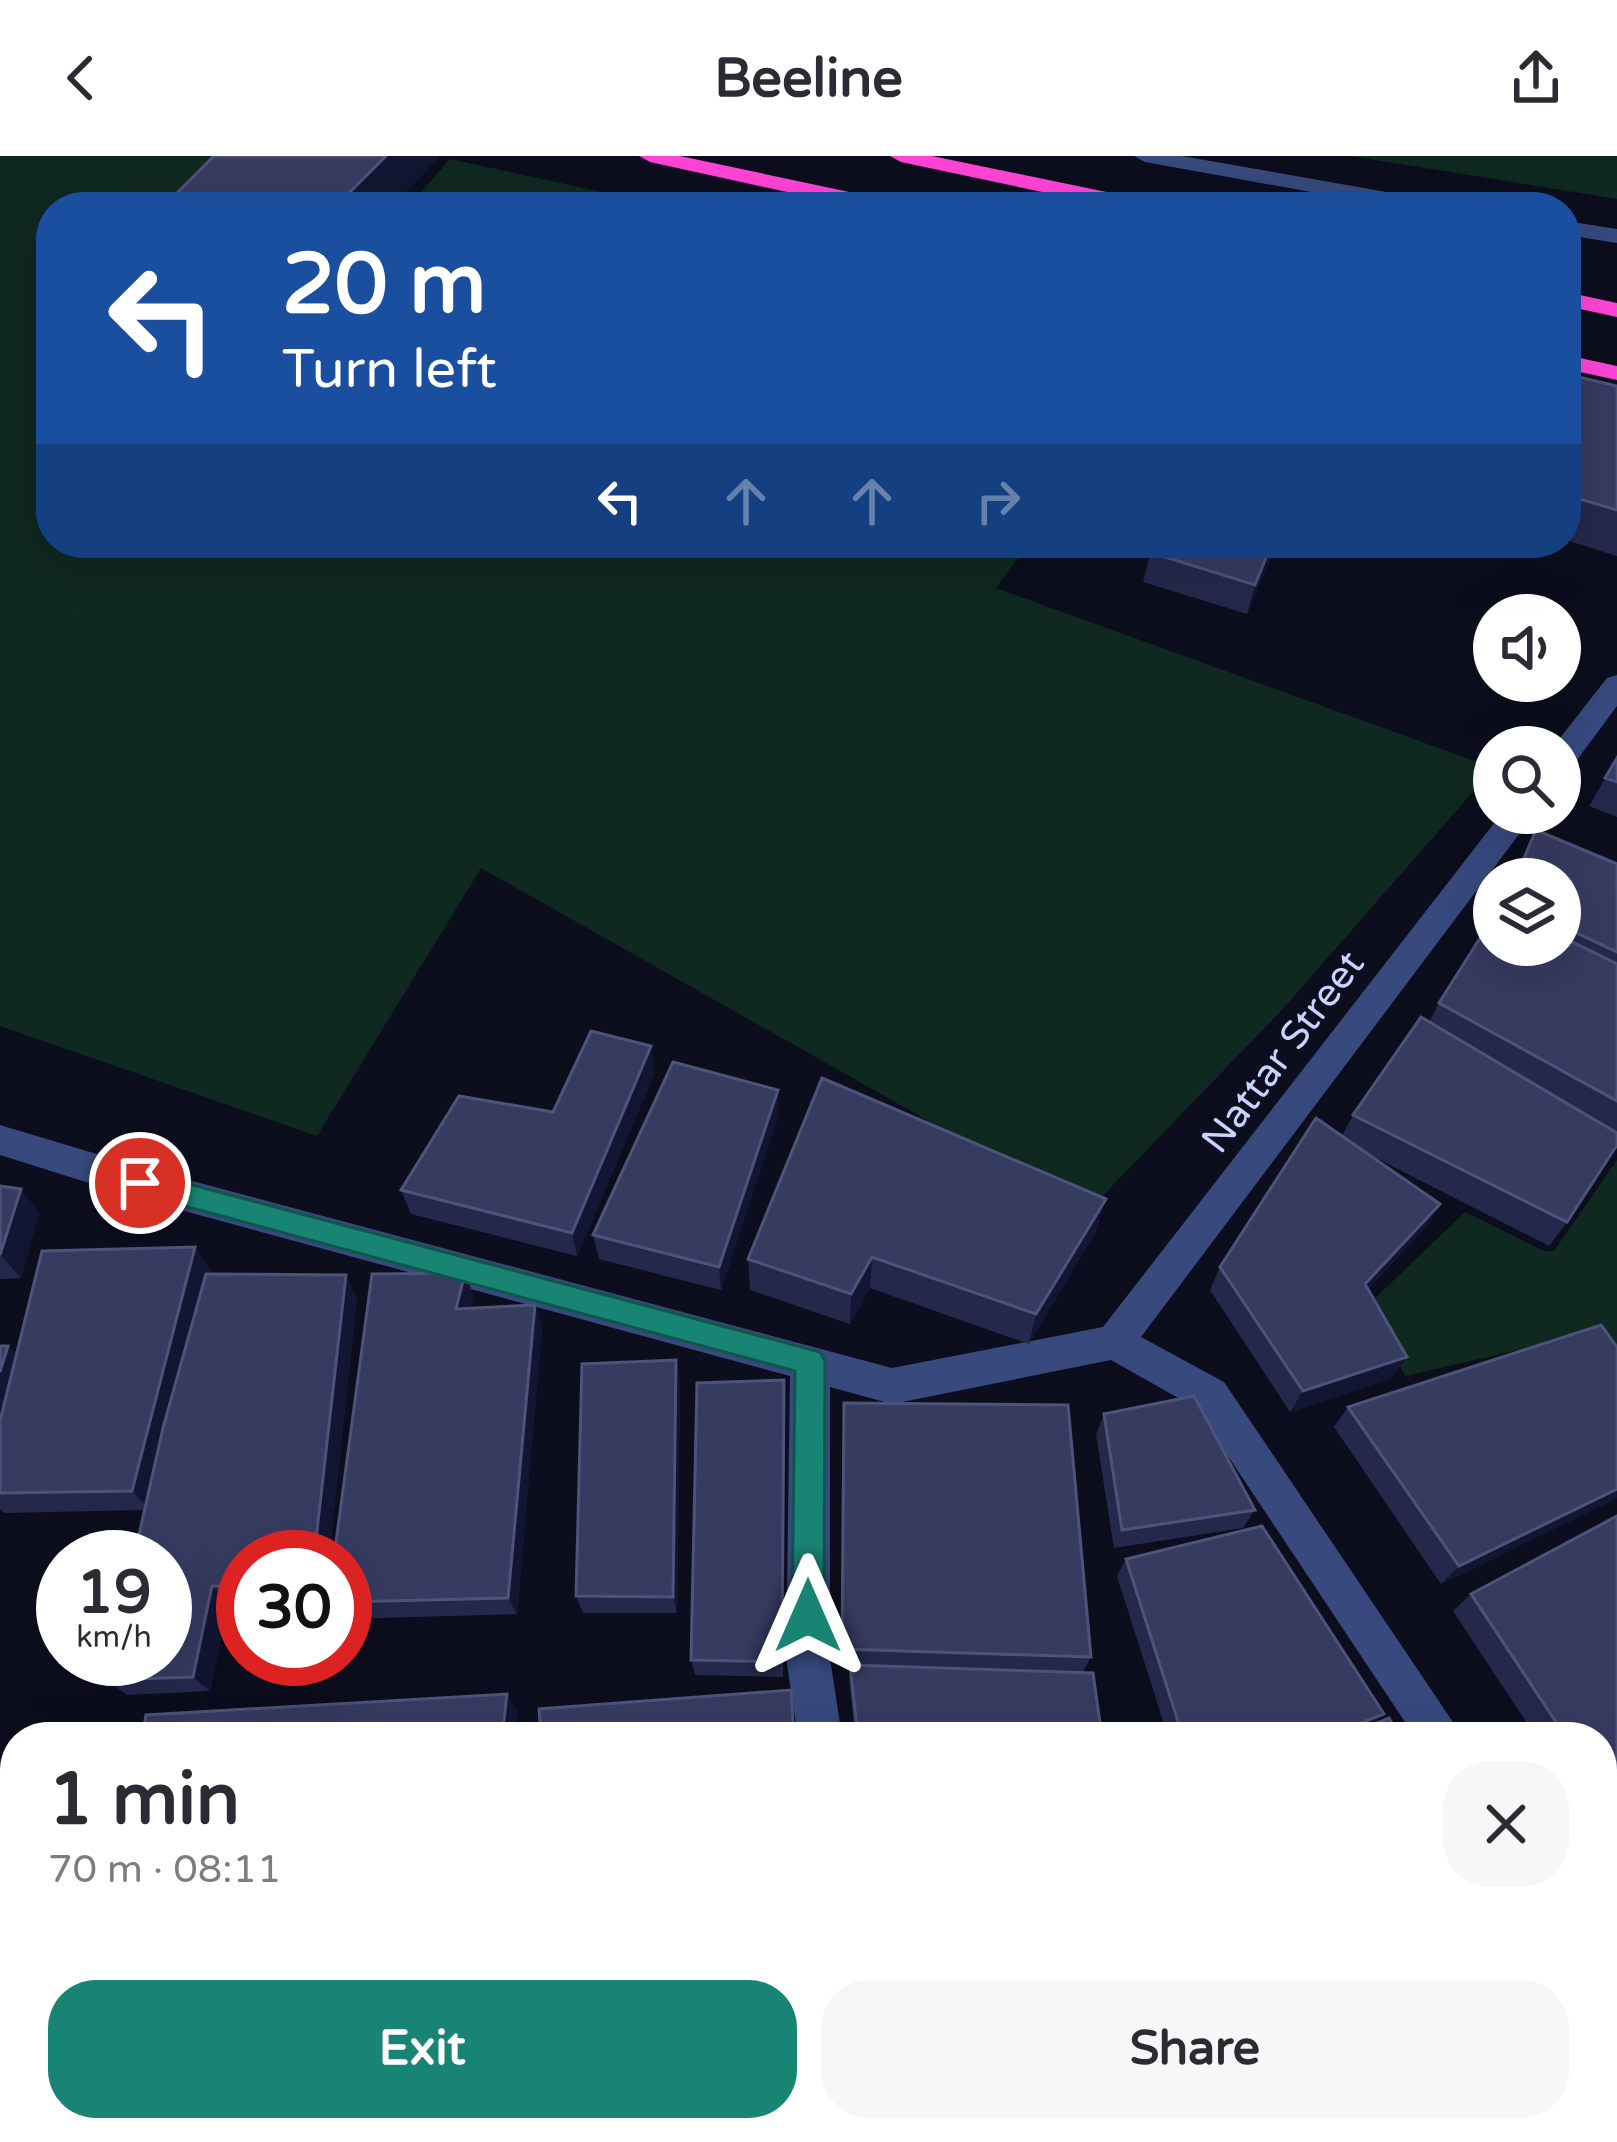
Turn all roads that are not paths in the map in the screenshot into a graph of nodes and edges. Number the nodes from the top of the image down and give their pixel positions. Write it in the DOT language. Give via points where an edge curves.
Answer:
graph roads {
  1 [pos="650,156"];
  2 [pos="901,156"];
  3 [pos="1145,156"];
  4 [pos="1261,167"];
  5 [pos="817,192"];
  6 [pos="1073,192"];
  7 [pos="1368,192"];
  8 [pos="1581,230"];
  9 [pos="1617,236"];
  10 [pos="1581,302"];
  11 [pos="1617,310"];
  12 [pos="1581,366"];
  13 [pos="1617,374"];
  14 [pos="1617,686"];
  15 [pos="1581,733"];
  16 [pos="1504,834"];
  17 [pos="0,1140"];
  18 [pos="1114,1342"];
  19 [pos="810,1361"];
  20 [pos="818,1722"];
  21 [pos="1432,1722"];
  1 -- 5 [label="highway"];
  2 -- 6 [label="highway"];
  3 -- 4 [label="street"];
  4 -- 7 [label="street"];
  8 -- 9 [label="street"];
  10 -- 11 [label="highway"];
  12 -- 13 [label="highway"];
  14 -- 15 [label="street"];
  16 -- 18 [label="street, Nattar Street"];
  17 -- 19 [label="street"];
  18 -- 19 [label="street" via="892,1386"];
  18 -- 21 [label="street" via="1210,1395"];
  19 -- 20 [label="street" via="808,1658"];
}
